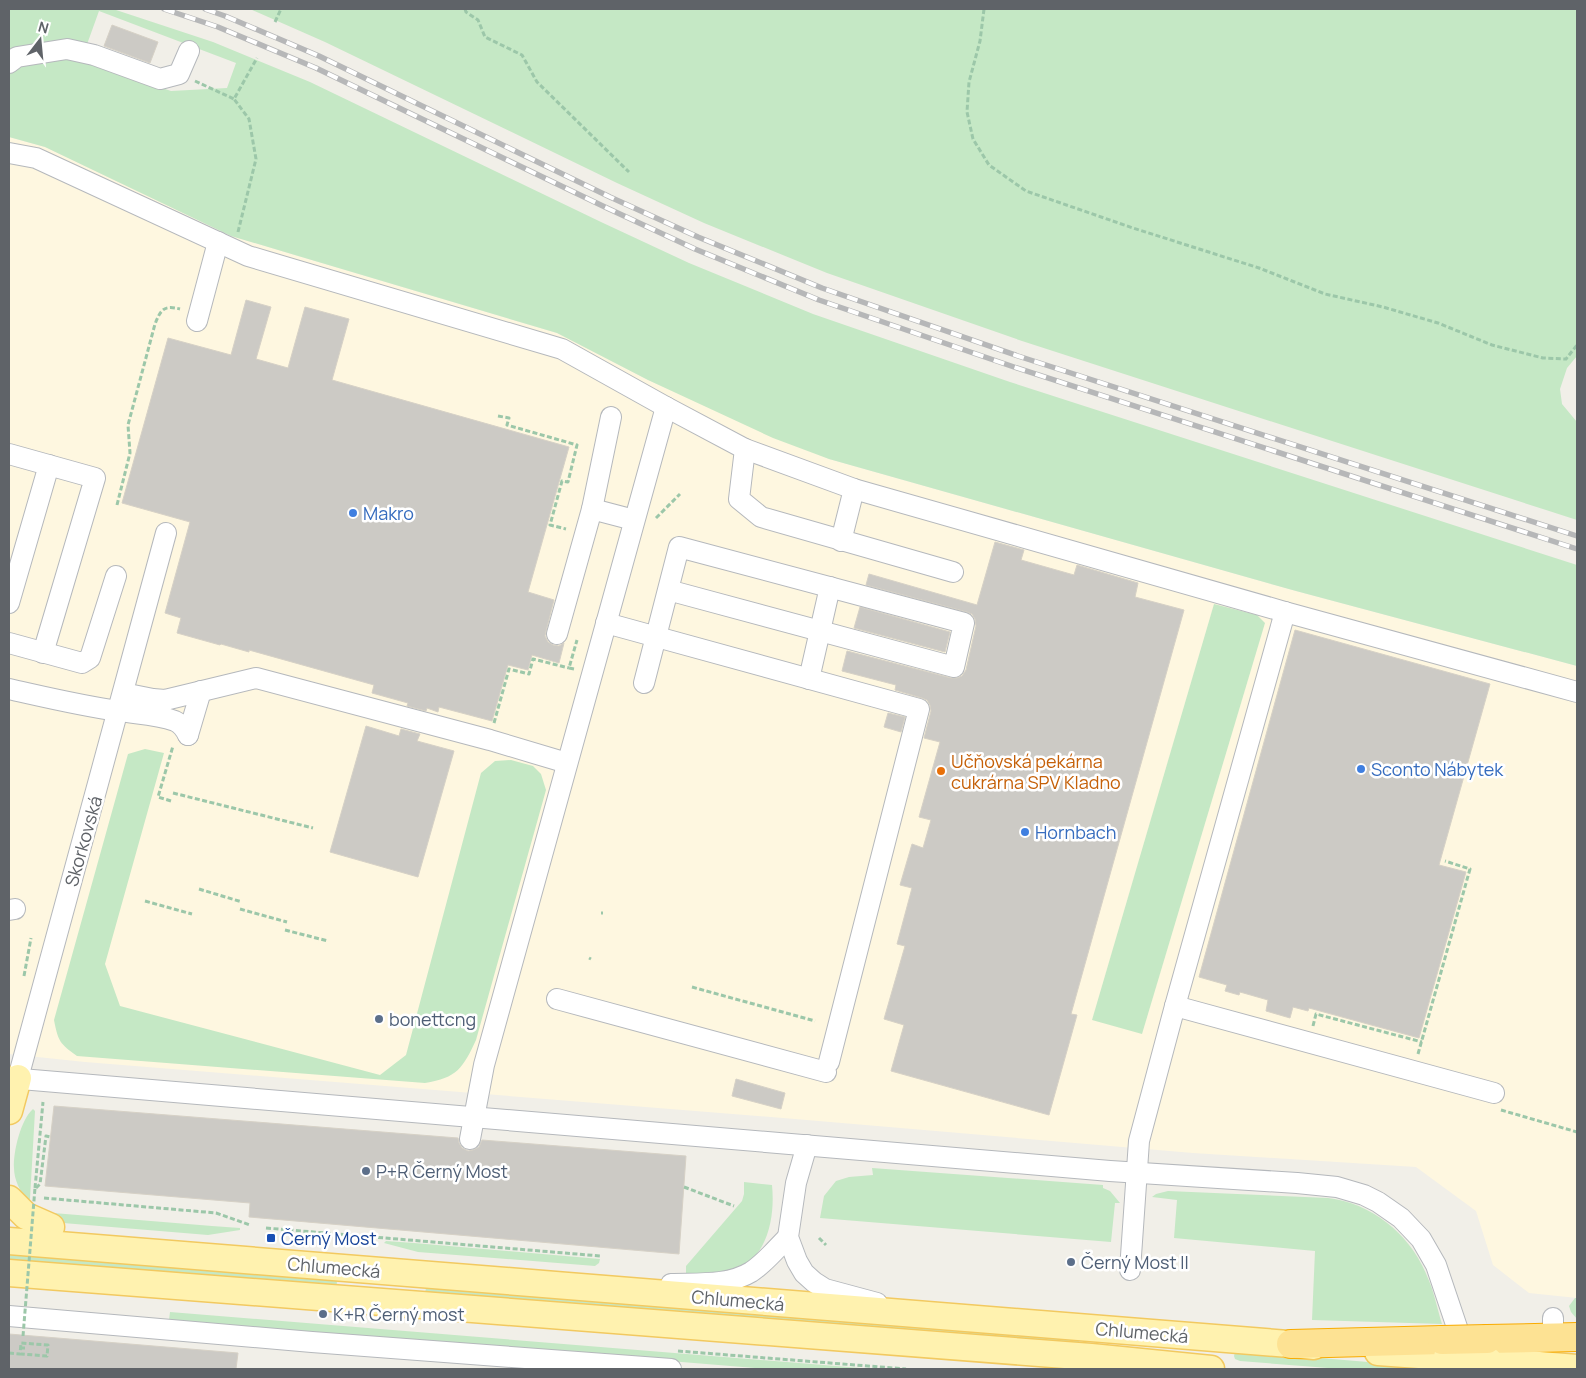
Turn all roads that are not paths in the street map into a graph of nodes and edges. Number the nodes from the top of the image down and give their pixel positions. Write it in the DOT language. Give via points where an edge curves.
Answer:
graph roads {
  1 [pos="189,51"];
  2 [pos="9,63"];
  3 [pos="9,153"];
  4 [pos="218,242"];
  5 [pos="197,321"];
  6 [pos="666,407"];
  7 [pos="610,418"];
  8 [pos="745,449"];
  9 [pos="9,454"];
  10 [pos="49,465"];
  11 [pos="854,488"];
  12 [pos="592,509"];
  13 [pos="634,520"];
  14 [pos="166,533"];
  15 [pos="841,541"];
  16 [pos="953,572"];
  17 [pos="116,576"];
  18 [pos="830,587"];
  19 [pos="668,590"];
  20 [pos="9,603"];
  21 [pos="1285,612"];
  22 [pos="606,623"];
  23 [pos="820,631"];
  24 [pos="557,634"];
  25 [pos="657,637"];
  26 [pos="9,643"];
  27 [pos="43,653"];
  28 [pos="809,679"];
  29 [pos="644,683"];
  30 [pos="9,689"];
  31 [pos="201,691"];
  32 [pos="1577,692"];
  33 [pos="120,702"];
  34 [pos="567,763"];
  35 [pos="557,999"];
  36 [pos="1175,1006"];
  37 [pos="13,1078"];
  38 [pos="1494,1093"];
  39 [pos="9,1111"];
  40 [pos="474,1117"];
  41 [pos="470,1139"];
  42 [pos="807,1145"];
  43 [pos="1136,1172"];
  44 [pos="9,1199"];
  45 [pos="9,1224"];
  46 [pos="51,1228"];
  47 [pos="788,1237"];
  48 [pos="9,1241"];
  49 [pos="116,1250"];
  50 [pos="1130,1270"];
  51 [pos="9,1273"];
  52 [pos="590,1288"];
  53 [pos="920,1314"];
  54 [pos="9,1316"];
  55 [pos="1561,1331"];
  56 [pos="1291,1344"];
  57 [pos="1482,1356"];
  58 [pos="1091,1357"];
  59 [pos="1577,1368"];
  60 [pos="671,1369"];
  61 [pos="1121,1369"];
  62 [pos="1211,1369"];
  1 -- 2 [label="street" via="179,74 160,79 94,55 67,49 41,52"];
  3 -- 4 [label="street" via="36,158"];
  4 -- 5 [label="street"];
  4 -- 6 [label="street" via="248,256 562,350"];
  6 -- 8 [label="street"];
  6 -- 13 [label="street"];
  7 -- 12 [label="street"];
  8 -- 11 [label="street"];
  8 -- 15 [label="street" via="739,498 761,517"];
  9 -- 10 [label="street"];
  10 -- 20 [label="street"];
  10 -- 27 [label="street" via="95,478"];
  11 -- 15 [label="street"];
  11 -- 21 [label="street"];
  12 -- 13 [label="street"];
  12 -- 24 [label="street"];
  13 -- 22 [label="street"];
  14 -- 33 [label="street, Skorkovská"];
  15 -- 16 [label="street"];
  17 -- 27 [label="street" via="90,658 82,664"];
  18 -- 19 [label="street" via="679,546"];
  18 -- 23 [label="street"];
  18 -- 23 [label="street" via="964,622 954,667"];
  19 -- 23 [label="street"];
  19 -- 25 [label="street"];
  21 -- 32 [label="street"];
  21 -- 36 [label="street"];
  22 -- 25 [label="street"];
  22 -- 34 [label="street"];
  23 -- 28 [label="street"];
  25 -- 28 [label="street"];
  25 -- 29 [label="street"];
  26 -- 27 [label="street"];
  28 -- 35 [label="street" via="919,709 827,1067"];
  30 -- 33 [label="street"];
  31 -- 33 [label="street" via="165,700"];
  31 -- 33 [label="street" via="181,741 184,726"];
  31 -- 34 [label="street" via="256,678 487,732"];
  33 -- 37 [label="street, Skorkovská" via="97,792"];
  34 -- 40 [label="street" via="481,1074"];
  36 -- 38 [label="street"];
  36 -- 43 [label="street" via="1139,1141"];
  37 -- 39 [label="main road"];
  37 -- 40 [label="street"];
  40 -- 41 [label="street"];
  40 -- 42 [label="street"];
  42 -- 43 [label="street"];
  42 -- 47 [label="street" via="798,1175"];
  43 -- 50 [label="street"];
  43 -- 57 [label="street" via="1323,1185 1352,1191 1378,1202 1421,1239 1431,1254 1449,1300"];
  44 -- 46 [label="main road" via="26,1216"];
  45 -- 46 [label="main road"];
  46 -- 49 [label="main road"];
  47 -- 52 [label="street" via="758,1267 730,1281"];
  47 -- 53 [label="street" via="797,1261 814,1282 825,1288"];
  48 -- 49 [label="main road, Chlumecká"];
  49 -- 52 [label="main road, Chlumecká"];
  51 -- 58 [label="main road, Chlumecká"];
  52 -- 53 [label="main road, Chlumecká"];
  53 -- 56 [label="main road, Chlumecká"];
  54 -- 60 [label="street"];
  55 -- 57 [label="highway"];
  56 -- 57 [label="highway, bridge" via="1444,1349"];
  57 -- 59 [label="main road"];
  58 -- 61 [label="main road"];
  58 -- 62 [label="main road, Chlumecká"];
}
